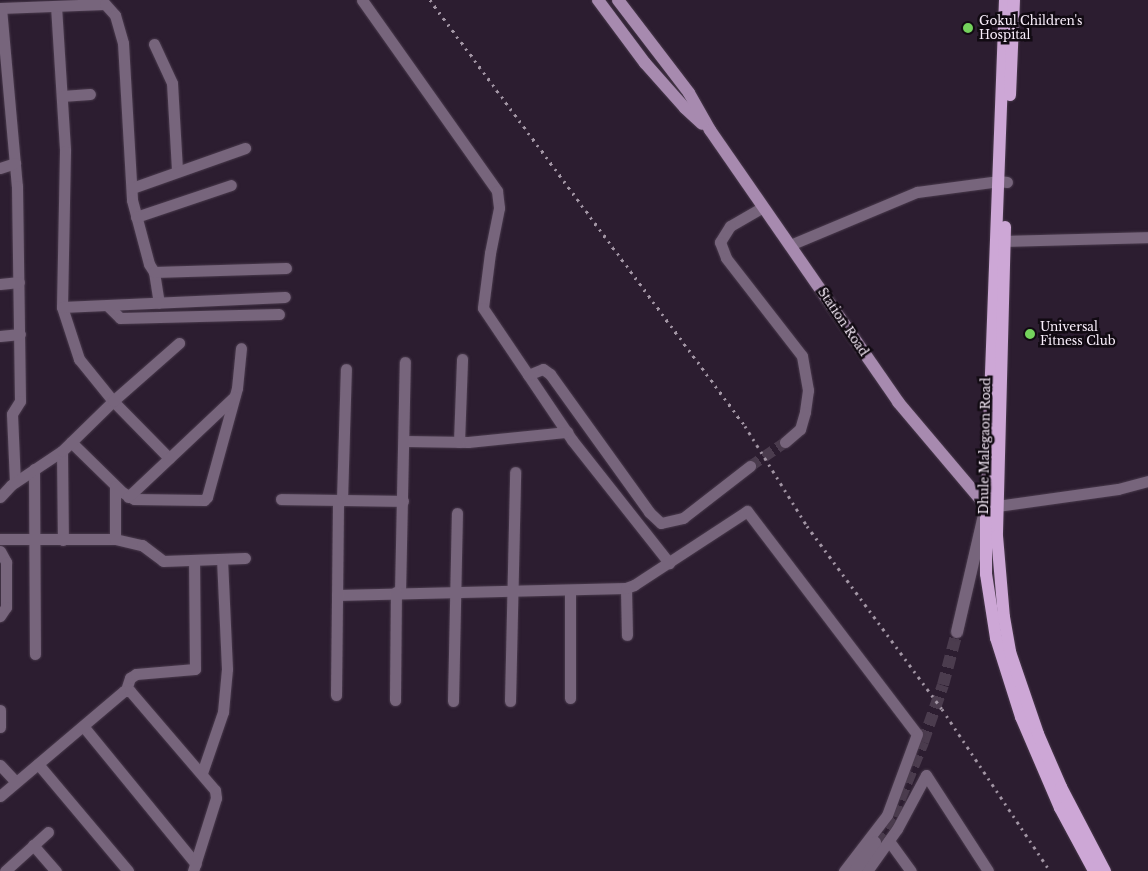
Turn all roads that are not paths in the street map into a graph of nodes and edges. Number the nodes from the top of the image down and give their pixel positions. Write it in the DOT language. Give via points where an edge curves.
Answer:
graph roads {
  1 [pos="362,0"];
  2 [pos="598,0"];
  3 [pos="618,0"];
  4 [pos="1005,0"];
  5 [pos="1014,0"];
  6 [pos="56,6"];
  7 [pos="0,8"];
  8 [pos="154,44"];
  9 [pos="90,94"];
  10 [pos="62,96"];
  11 [pos="710,130"];
  12 [pos="245,148"];
  13 [pos="15,163"];
  14 [pos="0,168"];
  15 [pos="177,171"];
  16 [pos="1003,181"];
  17 [pos="231,185"];
  18 [pos="132,188"];
  19 [pos="763,207"];
  20 [pos="136,217"];
  21 [pos="1148,237"];
  22 [pos="1000,241"];
  23 [pos="790,245"];
  24 [pos="286,268"];
  25 [pos="154,272"];
  26 [pos="19,282"];
  27 [pos="0,284"];
  28 [pos="285,297"];
  29 [pos="158,303"];
  30 [pos="107,305"];
  31 [pos="62,307"];
  32 [pos="279,314"];
  33 [pos="20,334"];
  34 [pos="0,336"];
  35 [pos="180,343"];
  36 [pos="242,348"];
  37 [pos="462,359"];
  38 [pos="405,362"];
  39 [pos="346,369"];
  40 [pos="528,375"];
  41 [pos="235,396"];
  42 [pos="114,401"];
  43 [pos="567,432"];
  44 [pos="405,441"];
  45 [pos="459,442"];
  46 [pos="785,442"];
  47 [pos="66,446"];
  48 [pos="169,458"];
  49 [pos="750,466"];
  50 [pos="34,469"];
  51 [pos="515,472"];
  52 [pos="1148,481"];
  53 [pos="15,482"];
  54 [pos="116,486"];
  55 [pos="0,497"];
  56 [pos="128,497"];
  57 [pos="280,499"];
  58 [pos="340,500"];
  59 [pos="403,501"];
  60 [pos="992,506"];
  61 [pos="457,513"];
  62 [pos="0,539"];
  63 [pos="34,539"];
  64 [pos="115,539"];
  65 [pos="63,540"];
  66 [pos="0,551"];
  67 [pos="245,558"];
  68 [pos="222,559"];
  69 [pos="194,560"];
  70 [pos="669,563"];
  71 [pos="626,588"];
  72 [pos="570,590"];
  73 [pos="513,591"];
  74 [pos="398,592"];
  75 [pos="456,592"];
  76 [pos="337,595"];
  77 [pos="0,616"];
  78 [pos="957,632"];
  79 [pos="627,635"];
  80 [pos="35,654"];
  81 [pos="126,690"];
  82 [pos="336,695"];
  83 [pos="570,698"];
  84 [pos="395,700"];
  85 [pos="453,701"];
  86 [pos="510,701"];
  87 [pos="0,710"];
  88 [pos="83,726"];
  89 [pos="0,727"];
  90 [pos="0,764"];
  91 [pos="38,764"];
  92 [pos="202,773"];
  93 [pos="16,782"];
  94 [pos="0,796"];
  95 [pos="48,832"];
  96 [pos="889,841"];
  97 [pos="875,842"];
  98 [pos="33,845"];
  99 [pos="194,867"];
  100 [pos="5,871"];
  101 [pos="56,871"];
  102 [pos="128,871"];
  103 [pos="844,871"];
  104 [pos="856,871"];
  105 [pos="867,871"];
  106 [pos="911,871"];
  107 [pos="988,871"];
  108 [pos="1094,871"];
  109 [pos="1105,871"];
  1 -- 40 [label="street" via="497,191 499,208 483,308"];
  2 -- 11 [label="main road, Station Road" via="645,63 684,108"];
  3 -- 11 [label="main road, Station Road" via="689,93"];
  4 -- 16 [label="main road"];
  5 -- 16 [label="main road, Dhule Malegaon Road"];
  6 -- 7 [label="street"];
  6 -- 10 [label="street"];
  6 -- 18 [label="street" via="105,4 115,15 123,43"];
  7 -- 13 [label="street"];
  8 -- 15 [label="street" via="172,83"];
  9 -- 10 [label="street"];
  10 -- 31 [label="street" via="65,157"];
  11 -- 19 [label="main road, Station Road"];
  12 -- 15 [label="street"];
  13 -- 14 [label="street"];
  13 -- 26 [label="street"];
  15 -- 18 [label="street"];
  16 -- 22 [label="main road, Dhule Malegaon Road"];
  16 -- 23 [label="street" via="917,192"];
  17 -- 20 [label="street"];
  18 -- 20 [label="street"];
  19 -- 23 [label="main road, Station Road"];
  19 -- 46 [label="street" via="730,226 720,242 726,258 802,356 808,390 806,412 800,429"];
  20 -- 25 [label="street"];
  21 -- 22 [label="street"];
  22 -- 60 [label="main road, Dhule Malegaon Road"];
  23 -- 60 [label="main road, Station Road" via="898,402"];
  24 -- 25 [label="street"];
  25 -- 29 [label="street"];
  26 -- 27 [label="street"];
  26 -- 33 [label="street"];
  28 -- 29 [label="street"];
  29 -- 30 [label="street"];
  30 -- 31 [label="street"];
  30 -- 32 [label="street" via="120,318"];
  31 -- 42 [label="street" via="77,356"];
  33 -- 34 [label="street"];
  33 -- 53 [label="street" via="20,401 12,414"];
  35 -- 42 [label="street"];
  36 -- 41 [label="street"];
  37 -- 45 [label="street"];
  38 -- 44 [label="street"];
  39 -- 58 [label="street"];
  40 -- 43 [label="street"];
  40 -- 49 [label="street" via="543,369 550,374 649,512 661,523 683,518"];
  41 -- 48 [label="street"];
  41 -- 56 [label="street" via="204,500 139,500"];
  42 -- 47 [label="street"];
  42 -- 48 [label="street"];
  43 -- 45 [label="street"];
  43 -- 70 [label="street"];
  44 -- 45 [label="street"];
  44 -- 59 [label="street"];
  47 -- 50 [label="street"];
  47 -- 54 [label="street"];
  47 -- 65 [label="street"];
  48 -- 56 [label="street"];
  50 -- 53 [label="street"];
  50 -- 63 [label="street"];
  51 -- 73 [label="street"];
  52 -- 60 [label="street" via="1118,489"];
  53 -- 55 [label="street"];
  54 -- 56 [label="street"];
  54 -- 64 [label="street"];
  57 -- 58 [label="street"];
  58 -- 59 [label="street"];
  58 -- 76 [label="street"];
  59 -- 74 [label="street"];
  60 -- 78 [label="street"];
  60 -- 108 [label="main road, Dhule Malegaon Road" via="986,574 996,638 1021,717 1060,808"];
  60 -- 109 [label="main road, Dhule Malegaon Road" via="1010,652 1038,734 1061,787"];
  61 -- 75 [label="street"];
  62 -- 63 [label="street"];
  63 -- 65 [label="street"];
  63 -- 80 [label="street"];
  64 -- 65 [label="street"];
  64 -- 69 [label="street" via="142,545 163,561"];
  66 -- 77 [label="street" via="6,562 6,607"];
  67 -- 68 [label="street"];
  68 -- 69 [label="street"];
  68 -- 92 [label="street" via="226,669 223,712"];
  69 -- 81 [label="street" via="195,669 136,674 130,678"];
  70 -- 71 [label="street"];
  70 -- 103 [label="street" via="747,511 917,734 887,814"];
  71 -- 72 [label="street"];
  71 -- 79 [label="street"];
  72 -- 73 [label="street"];
  72 -- 83 [label="street"];
  73 -- 75 [label="street"];
  73 -- 86 [label="street"];
  74 -- 75 [label="street"];
  74 -- 76 [label="street"];
  74 -- 84 [label="street"];
  75 -- 85 [label="street"];
  76 -- 82 [label="street"];
  81 -- 88 [label="street"];
  81 -- 92 [label="street" via="133,693"];
  87 -- 89 [label="street"];
  88 -- 91 [label="street"];
  88 -- 99 [label="street"];
  90 -- 93 [label="street"];
  91 -- 93 [label="street"];
  91 -- 102 [label="street"];
  92 -- 99 [label="street" via="216,794"];
  93 -- 94 [label="street"];
  95 -- 98 [label="street"];
  96 -- 105 [label="street"];
  96 -- 106 [label="street"];
  96 -- 107 [label="street" via="926,774"];
  97 -- 104 [label="street"];
  98 -- 100 [label="street"];
  98 -- 101 [label="street"];
}
